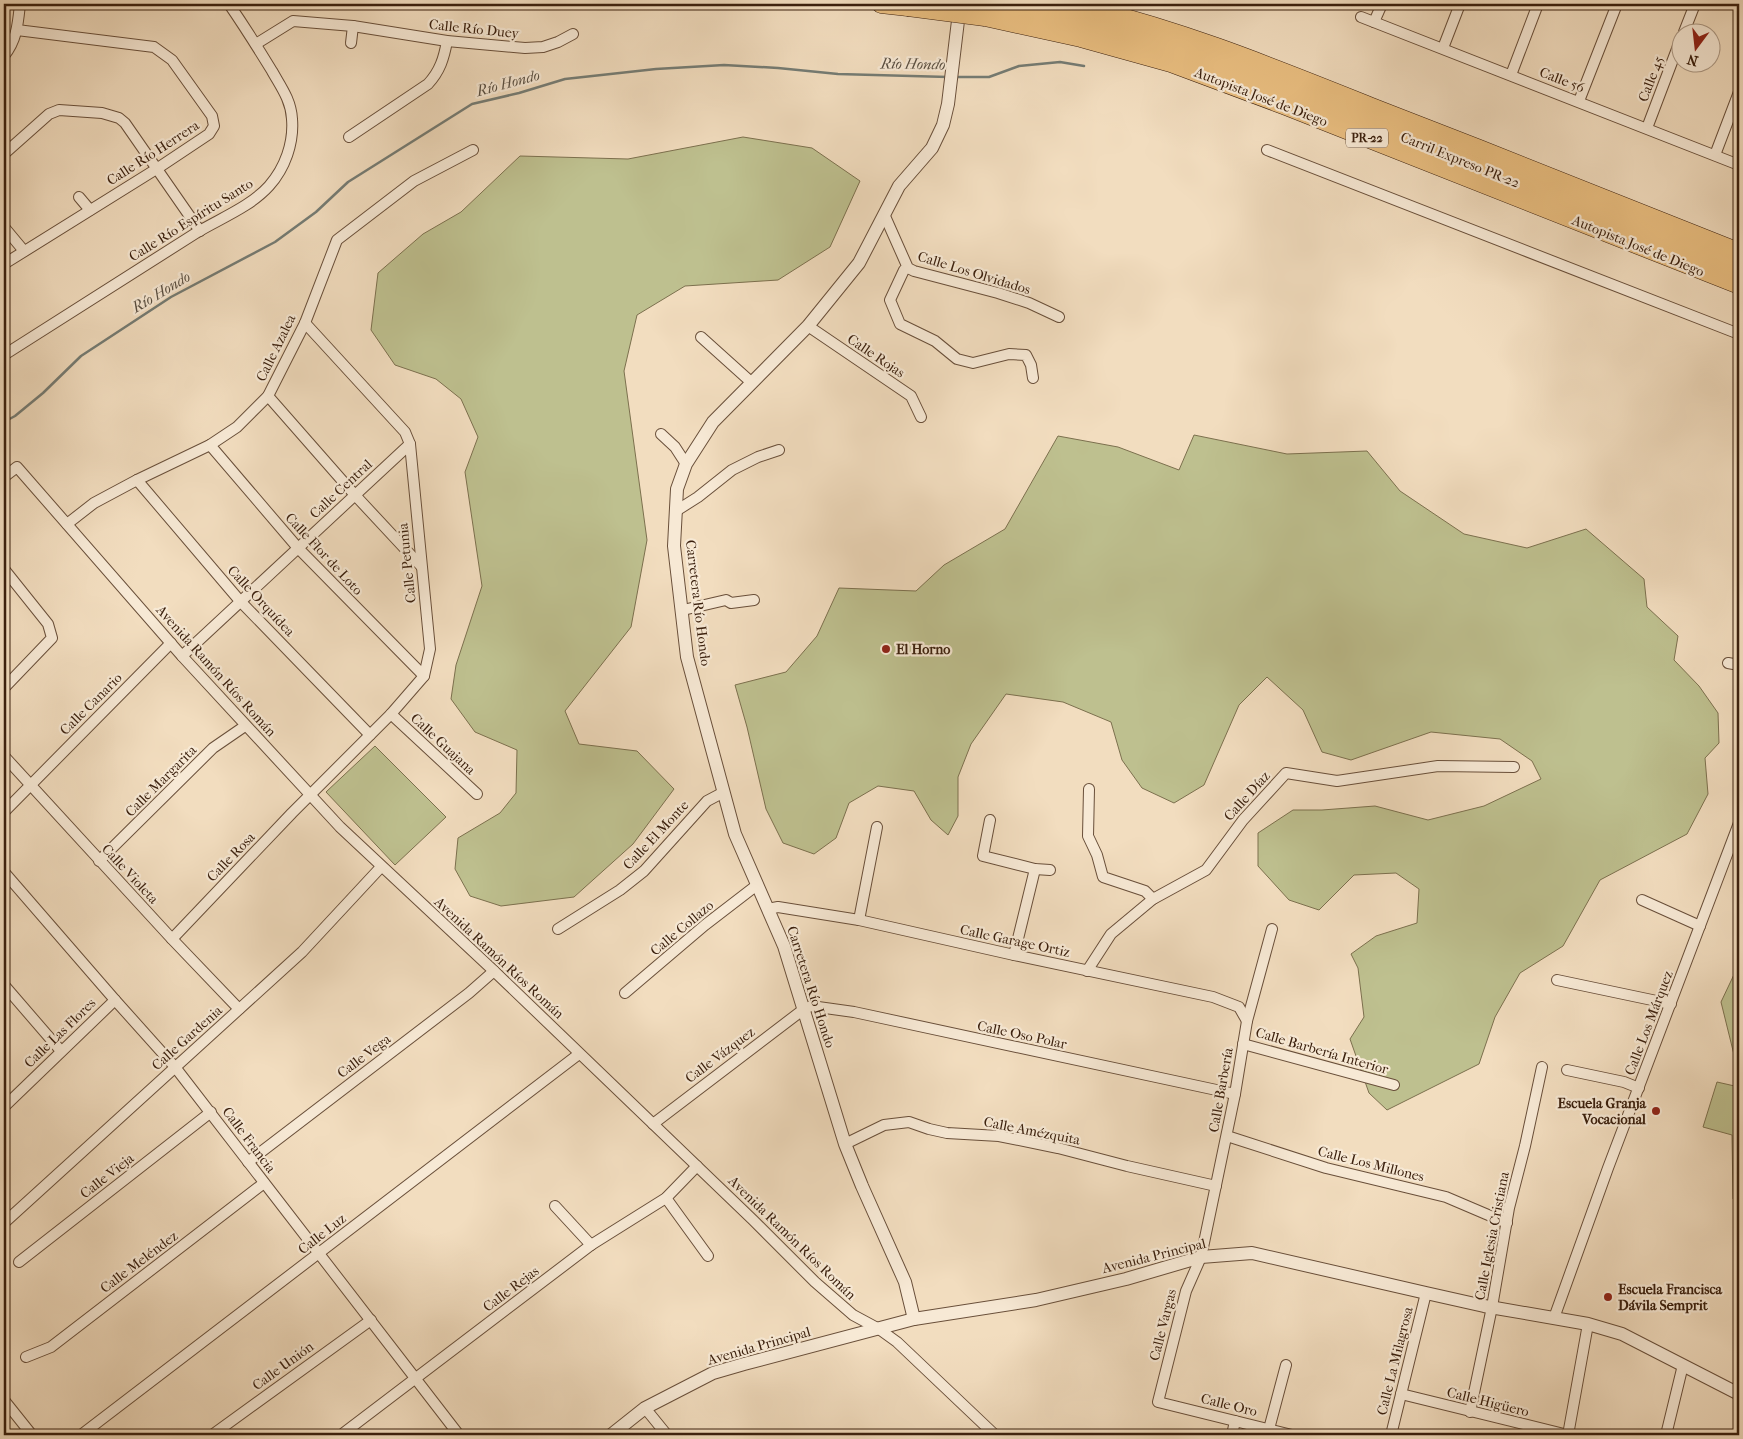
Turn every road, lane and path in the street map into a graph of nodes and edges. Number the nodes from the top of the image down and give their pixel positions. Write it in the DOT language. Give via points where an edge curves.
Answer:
graph roads {
  1 [pos="20,4"];
  2 [pos="229,4"];
  3 [pos="881,4"];
  4 [pos="960,4"];
  5 [pos="1070,4"];
  6 [pos="1382,4"];
  7 [pos="1460,4"];
  8 [pos="1538,4"];
  9 [pos="1617,4"];
  10 [pos="1695,4"];
  11 [pos="987,10"];
  12 [pos="1361,17"];
  13 [pos="1374,22"];
  14 [pos="1688,22"];
  15 [pos="353,26"];
  16 [pos="17,30"];
  17 [pos="573,34"];
  18 [pos="448,41"];
  19 [pos="351,43"];
  20 [pos="256,44"];
  21 [pos="1443,48"];
  22 [pos="4,56"];
  23 [pos="1670,67"];
  24 [pos="1510,75"];
  25 [pos="1739,92"];
  26 [pos="1578,101"];
  27 [pos="1646,128"];
  28 [pos="349,137"];
  29 [pos="473,150"];
  30 [pos="1267,150"];
  31 [pos="4,154"];
  32 [pos="1715,155"];
  33 [pos="1739,165"];
  34 [pos="158,168"];
  35 [pos="79,197"];
  36 [pos="90,210"];
  37 [pos="884,214"];
  38 [pos="4,227"];
  39 [pos="200,231"];
  40 [pos="1644,233"];
  41 [pos="24,251"];
  42 [pos="1739,252"];
  43 [pos="4,264"];
  44 [pos="1739,267"];
  45 [pos="908,268"];
  46 [pos="1739,272"];
  47 [pos="1739,285"];
  48 [pos="1059,317"];
  49 [pos="305,322"];
  50 [pos="808,326"];
  51 [pos="1739,334"];
  52 [pos="701,337"];
  53 [pos="4,354"];
  54 [pos="1033,378"];
  55 [pos="751,382"];
  56 [pos="268,396"];
  57 [pos="920,417"];
  58 [pos="661,434"];
  59 [pos="410,444"];
  60 [pos="210,445"];
  61 [pos="779,450"];
  62 [pos="686,464"];
  63 [pos="10,472"];
  64 [pos="137,480"];
  65 [pos="354,494"];
  66 [pos="676,511"];
  67 [pos="66,524"];
  68 [pos="298,548"];
  69 [pos="421,566"];
  70 [pos="4,569"];
  71 [pos="7,581"];
  72 [pos="754,600"];
  73 [pos="240,602"];
  74 [pos="683,610"];
  75 [pos="171,644"];
  76 [pos="182,656"];
  77 [pos="1728,663"];
  78 [pos="1739,665"];
  79 [pos="424,676"];
  80 [pos="4,688"];
  81 [pos="391,714"];
  82 [pos="245,726"];
  83 [pos="370,735"];
  84 [pos="4,756"];
  85 [pos="1514,767"];
  86 [pos="30,784"];
  87 [pos="1089,789"];
  88 [pos="724,792"];
  89 [pos="477,794"];
  90 [pos="311,795"];
  91 [pos="4,812"];
  92 [pos="990,820"];
  93 [pos="1739,823"];
  94 [pos="877,827"];
  95 [pos="99,861"];
  96 [pos="382,867"];
  97 [pos="1035,869"];
  98 [pos="1050,870"];
  99 [pos="4,872"];
  100 [pos="757,885"];
  101 [pos="1153,899"];
  102 [pos="1642,900"];
  103 [pos="768,909"];
  104 [pos="859,920"];
  105 [pos="1700,926"];
  106 [pos="558,929"];
  107 [pos="1272,929"];
  108 [pos="172,940"];
  109 [pos="1014,955"];
  110 [pos="1087,970"];
  111 [pos="494,971"];
  112 [pos="1557,980"];
  113 [pos="4,985"];
  114 [pos="625,993"];
  115 [pos="115,1000"];
  116 [pos="1671,1004"];
  117 [pos="239,1009"];
  118 [pos="804,1009"];
  119 [pos="1247,1021"];
  120 [pos="1243,1044"];
  121 [pos="61,1051"];
  122 [pos="579,1054"];
  123 [pos="175,1067"];
  124 [pos="1542,1067"];
  125 [pos="1567,1070"];
  126 [pos="1394,1085"];
  127 [pos="1639,1088"];
  128 [pos="1235,1094"];
  129 [pos="4,1105"];
  130 [pos="211,1112"];
  131 [pos="653,1124"];
  132 [pos="1227,1136"];
  133 [pos="845,1144"];
  134 [pos="248,1162"];
  135 [pos="697,1166"];
  136 [pos="264,1183"];
  137 [pos="1216,1186"];
  138 [pos="666,1198"];
  139 [pos="555,1206"];
  140 [pos="1507,1222"];
  141 [pos="4,1223"];
  142 [pos="591,1245"];
  143 [pos="320,1253"];
  144 [pos="708,1256"];
  145 [pos="1201,1257"];
  146 [pos="19,1262"];
  147 [pos="1426,1293"];
  148 [pos="1492,1307"];
  149 [pos="1554,1318"];
  150 [pos="371,1320"];
  151 [pos="914,1320"];
  152 [pos="1588,1324"];
  153 [pos="879,1329"];
  154 [pos="26,1357"];
  155 [pos="1286,1365"];
  156 [pos="1683,1365"];
  157 [pos="415,1378"];
  158 [pos="1401,1394"];
  159 [pos="1739,1394"];
  160 [pos="1158,1402"];
  161 [pos="5,1405"];
  162 [pos="645,1408"];
  163 [pos="1470,1412"];
  164 [pos="1235,1421"];
  165 [pos="1269,1429"];
  166 [pos="32,1435"];
  167 [pos="82,1435"];
  168 [pos="212,1435"];
  169 [pos="341,1435"];
  170 [pos="459,1435"];
  171 [pos="611,1435"];
  172 [pos="667,1435"];
  173 [pos="995,1435"];
  174 [pos="1232,1435"];
  175 [pos="1292,1435"];
  176 [pos="1391,1435"];
  177 [pos="1568,1435"];
  178 [pos="1666,1435"];
  1 -- 16 [label="street"];
  2 -- 20 [label="street, Calle Río Espíritu Santo"];
  3 -- 11 [label="highway, Autopista José de Diego / PR-22, bridge"];
  4 -- 37 [label="street, Carretera Río Hondo" via="943,125 932,148 899,186"];
  5 -- 42 [label="highway, PR-22" via="1147,24 1328,89"];
  6 -- 13 [label="street"];
  7 -- 21 [label="street"];
  8 -- 24 [label="street"];
  9 -- 26 [label="street"];
  10 -- 14 [label="street"];
  11 -- 40 [label="highway, Carril Expreso PR-22" via="1076,21 1192,55"];
  11 -- 47 [label="highway, Autopista José de Diego / PR-22" via="1170,63"];
  12 -- 13 [label="street, Calle 56"];
  13 -- 21 [label="street, Calle 56"];
  15 -- 18 [label="street, Calle Río Duey"];
  15 -- 19 [label="street"];
  15 -- 20 [label="street, Calle Río Duey" via="293,21"];
  16 -- 22 [label="street"];
  16 -- 34 [label="street, Calle Río Herrera" via="141,44 154,47 172,60 212,116 214,126 209,134"];
  17 -- 18 [label="street, Calle Río Duey" via="543,47"];
  18 -- 28 [label="street" via="443,63 428,84"];
  20 -- 39 [label="street, Calle Río Espíritu Santo" via="288,99 293,121 290,147 286,160 270,185 258,197"];
  21 -- 24 [label="street, Calle 56"];
  23 -- 27 [label="street, Calle 45"];
  24 -- 26 [label="street, Calle 56"];
  25 -- 32 [label="street"];
  26 -- 27 [label="street, Calle 56"];
  27 -- 32 [label="street, Calle 56"];
  29 -- 49 [label="street, Calle Azalea" via="414,181 338,240"];
  30 -- 51 [label="street"];
  31 -- 34 [label="street" via="49,114 59,110 85,112 119,118"];
  32 -- 33 [label="street, Calle 56"];
  34 -- 36 [label="street, Calle Río Herrera"];
  34 -- 39 [label="street"];
  35 -- 36 [label="street"];
  36 -- 41 [label="street, Calle Río Herrera"];
  37 -- 45 [label="street, Calle Los Olvidados"];
  37 -- 50 [label="street, Carretera Río Hondo" via="859,263"];
  38 -- 41 [label="street"];
  39 -- 53 [label="street, Calle Río Espíritu Santo"];
  40 -- 44 [label="highway, Carril Expreso PR-22"];
  40 -- 46 [label="highway, Carril Expreso PR-22"];
  41 -- 43 [label="street, Calle Río Herrera"];
  45 -- 48 [label="street, Calle Los Olvidados" via="1021,300"];
  45 -- 54 [label="street" via="904,270 890,300 900,324 935,341 957,359 973,364 1009,354 1026,355"];
  49 -- 56 [label="street, Calle Azalea"];
  49 -- 59 [label="street, Calle Petunia" via="405,432"];
  50 -- 55 [label="street, Carretera Río Hondo"];
  50 -- 57 [label="street, Calle Rojas" via="911,396"];
  52 -- 55 [label="street"];
  55 -- 62 [label="street, Carretera Río Hondo" via="713,422"];
  56 -- 60 [label="street, Calle Azalea" via="237,427"];
  56 -- 65 [label="street"];
  58 -- 62 [label="street"];
  59 -- 65 [label="street, Calle Central"];
  59 -- 69 [label="street, Calle Petunia"];
  60 -- 64 [label="street, Calle Azalea"];
  60 -- 68 [label="street, Calle Flor de Loto"];
  61 -- 66 [label="street" via="732,470"];
  62 -- 66 [label="street, Carretera Río Hondo" via="677,489"];
  63 -- 67 [label="street, Avenida Ramón Ríos Román"];
  64 -- 67 [label="street, Calle Azalea" via="94,502"];
  64 -- 73 [label="street, Calle Orquídea"];
  65 -- 68 [label="street, Calle Central"];
  65 -- 69 [label="street"];
  66 -- 74 [label="street, Carretera Río Hondo" via="674,546"];
  67 -- 75 [label="street, Avenida Ramón Ríos Román"];
  68 -- 73 [label="street, Calle Central"];
  68 -- 79 [label="street, Calle Flor de Loto"];
  69 -- 79 [label="street, Calle Petunia" via="430,649"];
  70 -- 71 [label="street"];
  71 -- 80 [label="street" via="48,624 52,638"];
  72 -- 74 [label="street" via="731,603 726,600"];
  73 -- 76 [label="street, Calle Central"];
  73 -- 83 [label="street, Calle Orquídea"];
  74 -- 88 [label="street, Carretera Río Hondo" via="687,657"];
  75 -- 76 [label="street, Avenida Ramón Ríos Román"];
  75 -- 86 [label="street, Calle Canario"];
  76 -- 82 [label="street, Avenida Ramón Ríos Román"];
  77 -- 78 [label="street"];
  79 -- 81 [label="street, Calle Petunia"];
  81 -- 83 [label="street, Calle Petunia"];
  81 -- 89 [label="street, Calle Guajana"];
  82 -- 90 [label="street, Avenida Ramón Ríos Román"];
  82 -- 95 [label="street, Calle Margarita" via="214,748"];
  83 -- 90 [label="street, Calle Petunia"];
  84 -- 86 [label="street, Calle Violeta"];
  85 -- 101 [label="street, Calle Díaz" via="1438,766 1337,782 1286,774 1243,820 1206,870"];
  86 -- 91 [label="street, Calle Canario"];
  86 -- 95 [label="street, Calle Violeta"];
  87 -- 101 [label="street" via="1088,836 1103,877 1145,892"];
  88 -- 100 [label="street, Carretera Río Hondo" via="735,834"];
  88 -- 106 [label="street, Calle El Monte" via="707,800 644,871"];
  90 -- 96 [label="street, Avenida Ramón Ríos Román"];
  90 -- 108 [label="street, Calle Rosa"];
  92 -- 97 [label="street" via="983,856"];
  93 -- 105 [label="street, Calle Los Márquez"];
  94 -- 104 [label="street"];
  95 -- 108 [label="street, Calle Violeta"];
  96 -- 111 [label="street, Avenida Ramón Ríos Román"];
  96 -- 117 [label="street, Calle Gardenia" via="302,952"];
  97 -- 98 [label="street"];
  97 -- 109 [label="street"];
  99 -- 115 [label="street, Calle Francia"];
  100 -- 103 [label="street, Carretera Río Hondo"];
  100 -- 114 [label="street, Calle Collazo"];
  101 -- 110 [label="street, Calle Díaz" via="1111,934"];
  102 -- 105 [label="street"];
  103 -- 104 [label="street, Calle Garage Ortiz" via="778,906"];
  103 -- 118 [label="street, Carretera Río Hondo" via="784,946"];
  104 -- 109 [label="street, Calle Garage Ortiz"];
  105 -- 116 [label="street, Calle Los Márquez"];
  107 -- 119 [label="street, Calle Barbería"];
  108 -- 117 [label="street, Calle Violeta"];
  109 -- 110 [label="street, Calle Garage Ortiz"];
  110 -- 119 [label="street, Calle Garage Ortiz" via="1213,997 1239,1008"];
  111 -- 122 [label="street, Avenida Ramón Ríos Román"];
  111 -- 134 [label="street, Calle Vega"];
  112 -- 116 [label="street"];
  113 -- 121 [label="street"];
  115 -- 121 [label="street, Calle Las Flores"];
  115 -- 123 [label="street, Calle Francia"];
  116 -- 127 [label="street, Calle Los Márquez"];
  117 -- 123 [label="street, Calle Gardenia"];
  118 -- 128 [label="street, Calle Oso Polar" via="811,1006 854,1012"];
  118 -- 131 [label="street, Calle Vázquez"];
  118 -- 133 [label="street, Carretera Río Hondo"];
  119 -- 120 [label="street, Calle Barbería"];
  120 -- 126 [label="street, Calle Barbería Interior"];
  120 -- 128 [label="street, Calle Barbería"];
  121 -- 129 [label="street, Calle Las Flores"];
  122 -- 131 [label="street, Avenida Ramón Ríos Román"];
  122 -- 143 [label="street, Calle Luz"];
  123 -- 130 [label="street, Calle Francia"];
  123 -- 141 [label="street, Calle Gardenia"];
  124 -- 140 [label="street, Calle Iglesia Cristiana"];
  125 -- 127 [label="street"];
  127 -- 149 [label="street, Calle Los Márquez"];
  128 -- 132 [label="street, Calle Barbería"];
  130 -- 134 [label="street, Calle Francia"];
  130 -- 146 [label="street, Calle Vieja"];
  131 -- 135 [label="street, Avenida Ramón Ríos Román"];
  132 -- 137 [label="street, Calle Barbería"];
  132 -- 140 [label="street, Calle Los Millones" via="1326,1168 1446,1197"];
  133 -- 137 [label="street, Calle Amézquita" via="884,1124 909,1122 929,1129 999,1136 1058,1148"];
  133 -- 151 [label="street, Carretera Río Hondo" via="905,1282"];
  134 -- 136 [label="street, Calle Francia"];
  135 -- 138 [label="street, Calle Rejas"];
  135 -- 153 [label="street, Avenida Ramón Ríos Román" via="836,1301"];
  136 -- 143 [label="street, Calle Francia"];
  136 -- 154 [label="street, Calle Meléndez" via="50,1346"];
  137 -- 145 [label="street, Calle Barbería"];
  138 -- 142 [label="street, Calle Rejas"];
  138 -- 144 [label="street"];
  139 -- 142 [label="street"];
  140 -- 148 [label="street, Calle Iglesia Cristiana"];
  142 -- 157 [label="street, Calle Rejas"];
  143 -- 150 [label="street, Calle Francia"];
  143 -- 167 [label="street, Calle Luz"];
  145 -- 147 [label="street, Avenida Principal" via="1252,1253"];
  145 -- 151 [label="street, Avenida Principal" via="1036,1300"];
  145 -- 160 [label="street, Calle Vargas" via="1186,1291"];
  147 -- 148 [label="street, Avenida Principal"];
  147 -- 158 [label="street, Calle La Milagrosa"];
  148 -- 149 [label="street, Avenida Principal"];
  148 -- 163 [label="street, Calle Iglesia Cristiana"];
  149 -- 152 [label="street, Avenida Principal"];
  150 -- 157 [label="street, Calle Francia"];
  150 -- 168 [label="street, Calle Unión"];
  151 -- 153 [label="street, Avenida Principal"];
  152 -- 156 [label="street, Avenida Principal" via="1622,1334"];
  152 -- 177 [label="street"];
  153 -- 162 [label="street, Avenida Principal" via="713,1373"];
  153 -- 173 [label="street, Avenida Ramón Ríos Román" via="897,1342"];
  155 -- 165 [label="street"];
  156 -- 159 [label="street, Avenida Principal"];
  156 -- 178 [label="street"];
  157 -- 169 [label="street, Calle Rejas"];
  157 -- 170 [label="street, Calle Francia"];
  158 -- 163 [label="street, Calle Higüero"];
  158 -- 176 [label="street, Calle La Milagrosa"];
  160 -- 164 [label="street, Calle Oro"];
  161 -- 166 [label="street"];
  162 -- 171 [label="street, Avenida Principal"];
  162 -- 172 [label="street"];
  163 -- 177 [label="street, Calle Higüero"];
  164 -- 165 [label="street, Calle Oro"];
  164 -- 174 [label="street"];
  165 -- 175 [label="street, Calle Oro"];
}
